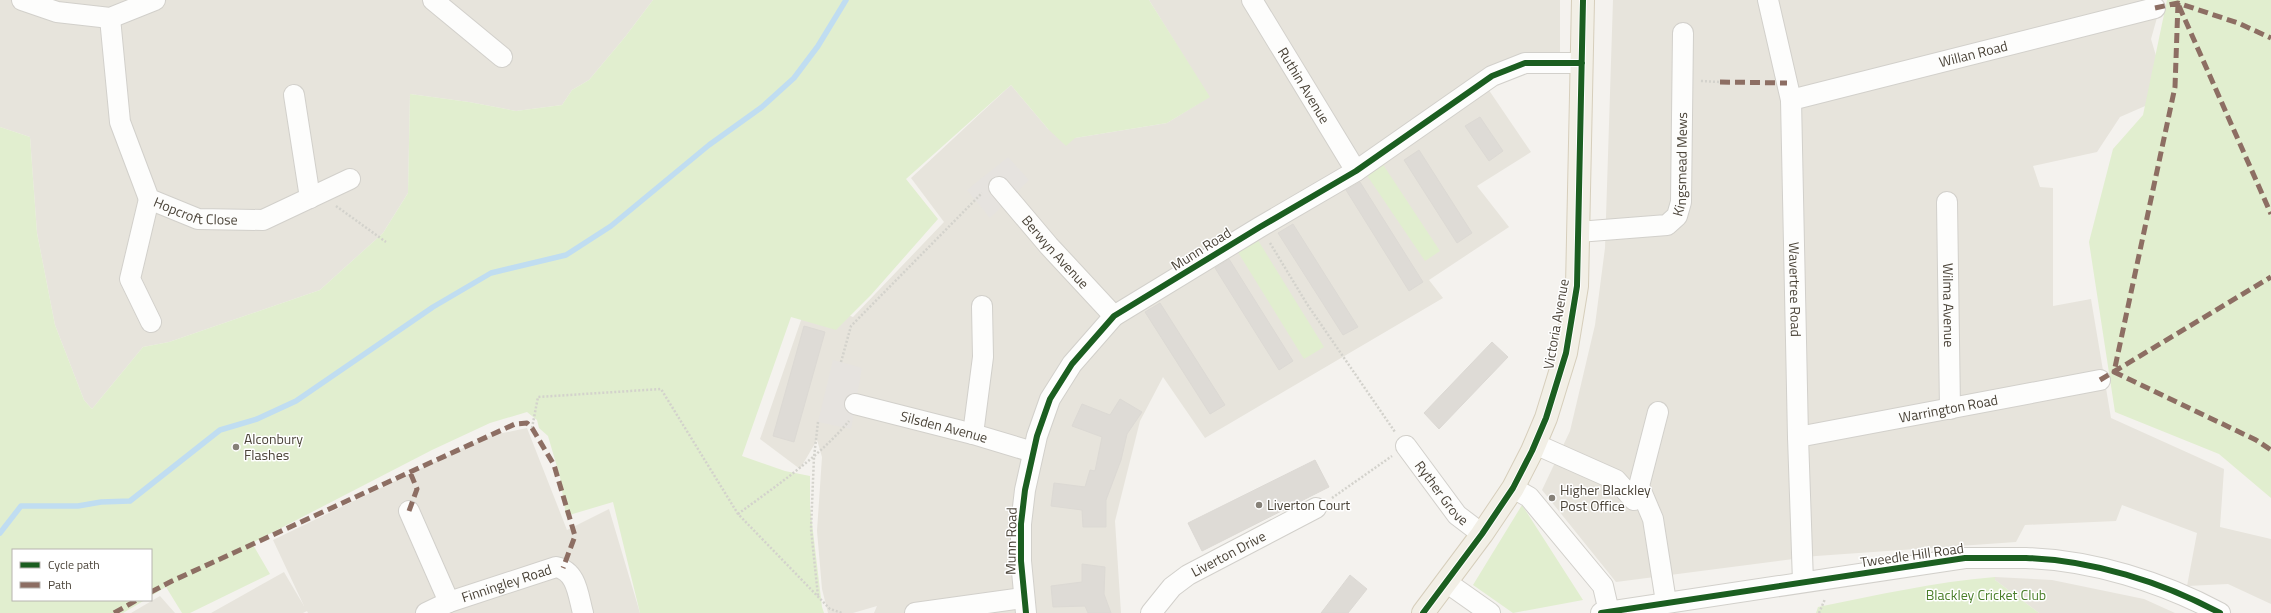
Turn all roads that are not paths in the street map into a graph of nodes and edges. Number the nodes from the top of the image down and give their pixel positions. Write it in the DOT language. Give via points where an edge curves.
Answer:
graph roads {
  1 [pos="22,0"];
  2 [pos="154,0"];
  3 [pos="433,0"];
  4 [pos="1252,0"];
  5 [pos="1583,0"];
  6 [pos="1768,0"];
  7 [pos="2155,8"];
  8 [pos="110,18"];
  9 [pos="1684,33"];
  10 [pos="502,57"];
  11 [pos="1582,63"];
  12 [pos="294,95"];
  13 [pos="1791,100"];
  14 [pos="1356,171"];
  15 [pos="350,179"];
  16 [pos="998,187"];
  17 [pos="314,196"];
  18 [pos="149,199"];
  19 [pos="1947,202"];
  20 [pos="1578,232"];
  21 [pos="982,306"];
  22 [pos="1114,316"];
  23 [pos="151,322"];
  24 [pos="2100,380"];
  25 [pos="855,404"];
  26 [pos="1950,409"];
  27 [pos="1658,412"];
  28 [pos="973,434"];
  29 [pos="1798,437"];
  30 [pos="1535,444"];
  31 [pos="1406,446"];
  32 [pos="1033,452"];
  33 [pos="1513,488"];
  34 [pos="1642,495"];
  35 [pos="1316,508"];
  36 [pos="409,511"];
  37 [pos="1482,534"];
  38 [pos="1446,582"];
  39 [pos="1803,582"];
  40 [pos="449,602"];
  41 [pos="1666,602"];
  42 [pos="1025,605"];
  43 [pos="948,610"];
  44 [pos="1605,612"];
  45 [pos="426,613"];
  46 [pos="583,613"];
  47 [pos="915,613"];
  48 [pos="1151,613"];
  49 [pos="1423,613"];
  50 [pos="1490,613"];
  51 [pos="2220,613"];
  1 -- 8 [label="street" via="57,12"];
  2 -- 8 [label="street"];
  3 -- 10 [label="street" via="485,33"];
  4 -- 14 [label="street, Ruthin Avenue"];
  5 -- 11 [label="main road, Victoria Avenue"];
  6 -- 13 [label="street, Wavertree Road"];
  7 -- 13 [label="street, Willan Road"];
  8 -- 18 [label="street, Hopcroft Close" via="120,122"];
  9 -- 20 [label="street, Kingsmead Mews" via="1681,202 1677,216 1667,225"];
  11 -- 14 [label="street, Munn Road" via="1525,63 1492,76"];
  11 -- 20 [label="main road, Victoria Avenue"];
  12 -- 17 [label="street"];
  13 -- 29 [label="street, Wavertree Road"];
  14 -- 22 [label="street, Munn Road" via="1260,226"];
  15 -- 17 [label="street, Hopcroft Close"];
  16 -- 22 [label="street, Berwyn Avenue"];
  17 -- 18 [label="street, Hopcroft Close" via="263,220 198,219"];
  18 -- 23 [label="street" via="130,279"];
  19 -- 26 [label="street, Wilma Avenue"];
  20 -- 30 [label="main road, Victoria Avenue" via="1577,286 1566,353"];
  21 -- 28 [label="street" via="983,358"];
  22 -- 32 [label="street, Munn Road" via="1085,346 1050,400"];
  24 -- 26 [label="street, Warrington Road"];
  25 -- 28 [label="street, Silsden Avenue"];
  26 -- 29 [label="street, Warrington Road"];
  27 -- 34 [label="street" via="1639,486"];
  28 -- 32 [label="street, Silsden Avenue"];
  29 -- 39 [label="street, Wavertree Road"];
  30 -- 33 [label="main road, Victoria Avenue"];
  30 -- 34 [label="street" via="1616,480 1634,500"];
  31 -- 37 [label="street, Ryther Grove" via="1458,515"];
  32 -- 42 [label="street, Munn Road" via="1021,524"];
  33 -- 37 [label="main road, Victoria Avenue"];
  33 -- 44 [label="street" via="1529,497 1603,586"];
  34 -- 41 [label="street" via="1653,519"];
  35 -- 48 [label="street, Liverton Drive" via="1188,575 1172,587"];
  36 -- 40 [label="street"];
  37 -- 38 [label="main road, Victoria Avenue"];
  38 -- 49 [label="main road, Victoria Avenue"];
  38 -- 50 [label="street"];
  39 -- 41 [label="street, Tweedle Hill Road"];
  39 -- 51 [label="street, Tweedle Hill Road" via="1965,558 2026,558 2079,564 2126,575 2186,597"];
  40 -- 45 [label="street, Finningley Road"];
  40 -- 46 [label="street, Finningley Road" via="556,567 564,568 573,576"];
  41 -- 44 [label="street, Tweedle Hill Road"];
  42 -- 43 [label="street"];
  43 -- 47 [label="street"];
}
